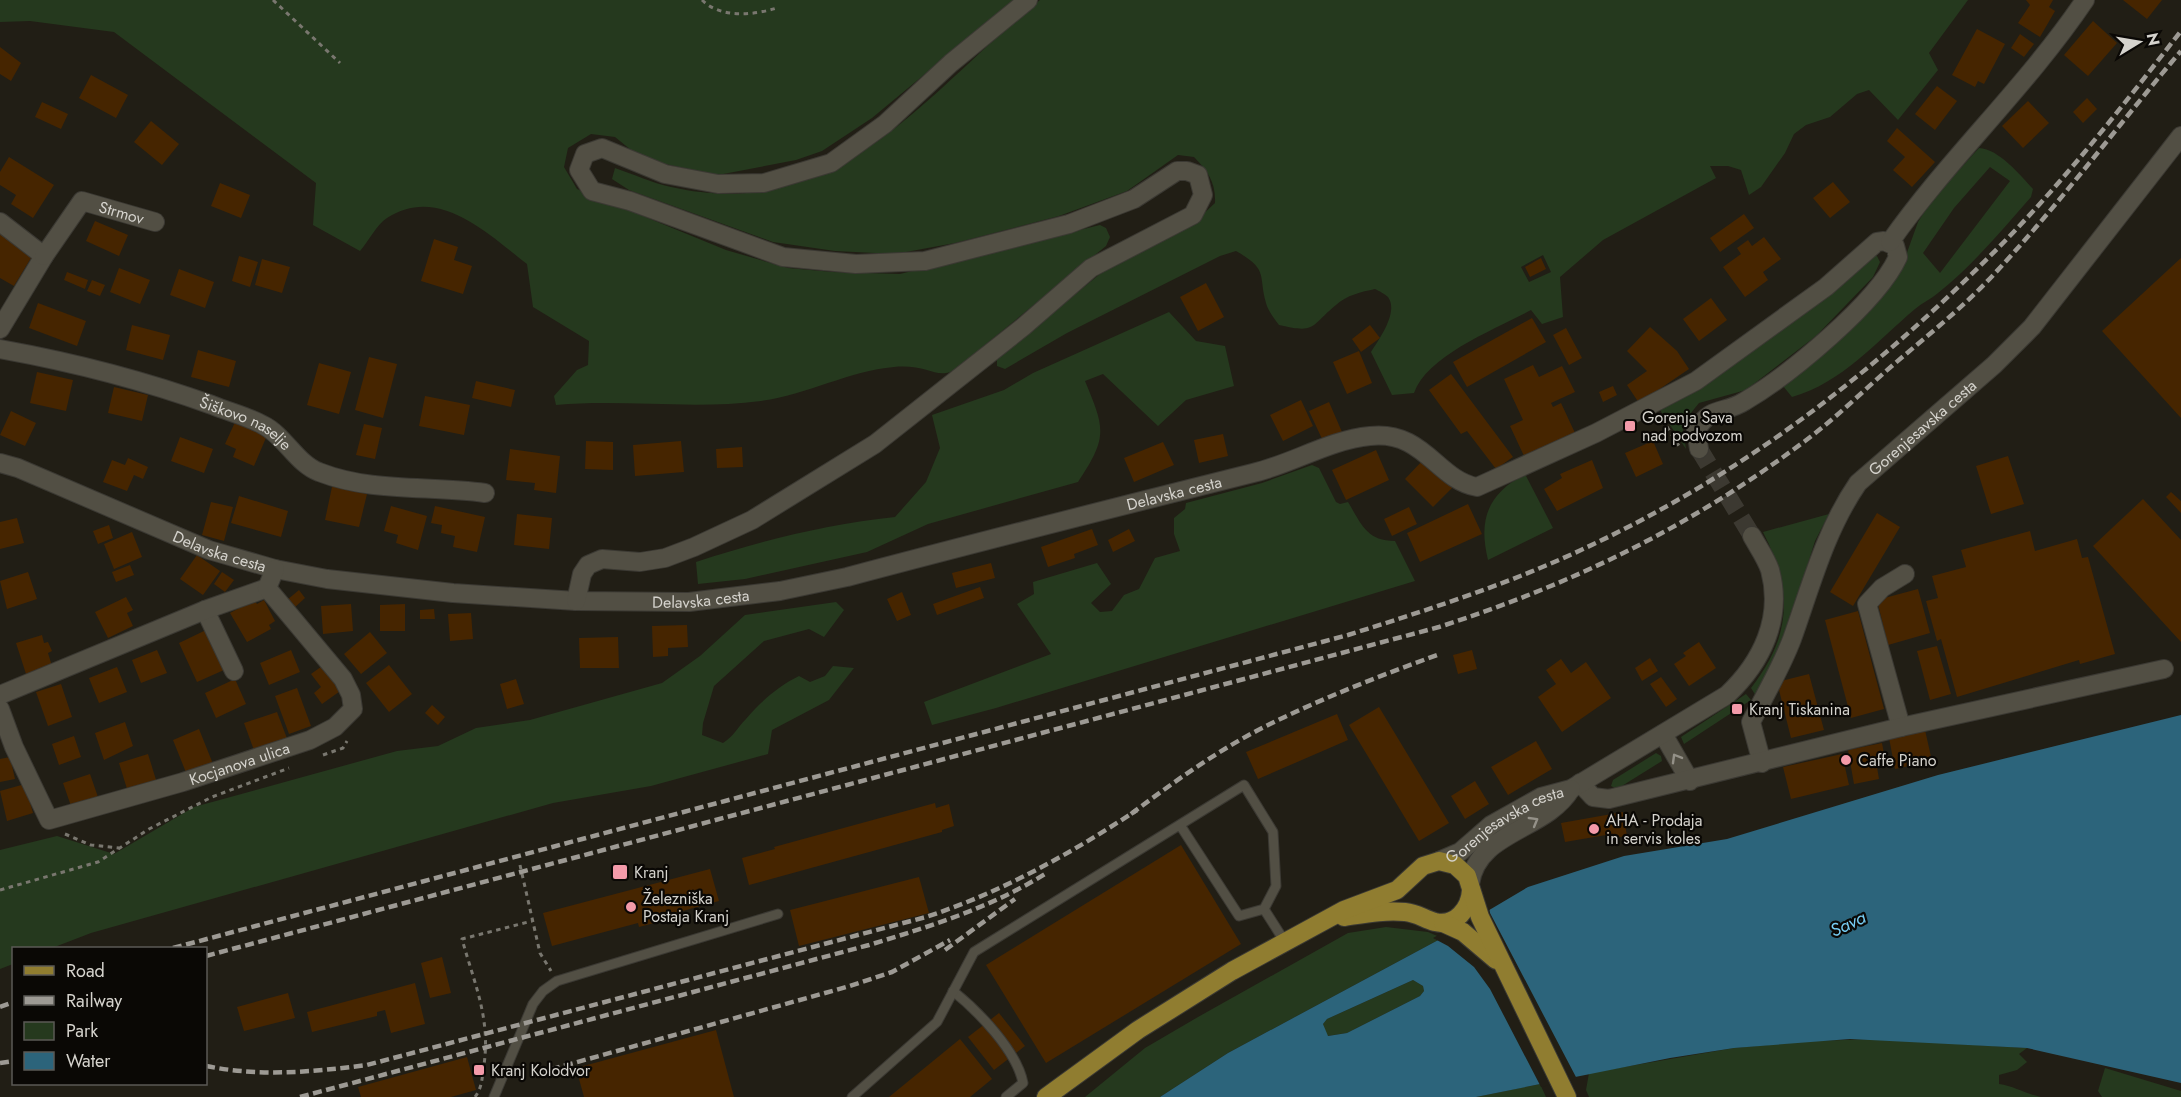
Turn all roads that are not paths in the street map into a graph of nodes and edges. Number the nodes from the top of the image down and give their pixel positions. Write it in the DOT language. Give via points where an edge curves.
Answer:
graph roads {
  1 [pos="1028,0"];
  2 [pos="2085,0"];
  3 [pos="2181,136"];
  4 [pos="0,222"];
  5 [pos="155,222"];
  6 [pos="1890,242"];
  7 [pos="44,256"];
  8 [pos="0,329"];
  9 [pos="0,350"];
  10 [pos="1699,449"];
  11 [pos="0,463"];
  12 [pos="485,493"];
  13 [pos="1752,536"];
  14 [pos="275,569"];
  15 [pos="1905,574"];
  16 [pos="267,588"];
  17 [pos="576,601"];
  18 [pos="205,610"];
  19 [pos="2164,669"];
  20 [pos="234,671"];
  21 [pos="0,695"];
  22 [pos="0,709"];
  23 [pos="1901,727"];
  24 [pos="1663,734"];
  25 [pos="7,749"];
  26 [pos="1762,763"];
  27 [pos="1690,781"];
  28 [pos="1576,786"];
  29 [pos="1180,825"];
  30 [pos="1439,861"];
  31 [pos="1412,878"];
  32 [pos="1468,881"];
  33 [pos="1264,909"];
  34 [pos="1418,913"];
  35 [pos="778,914"];
  36 [pos="1328,920"];
  37 [pos="1443,923"];
  38 [pos="1285,942"];
  39 [pos="1508,973"];
  40 [pos="954,991"];
  41 [pos="494,1097"];
  42 [pos="852,1097"];
  43 [pos="1006,1097"];
  44 [pos="1046,1097"];
  45 [pos="1567,1097"];
  1 -- 17 [label="street" via="885,124 831,163 764,183 718,184 665,174 602,148 585,154 579,170 592,191 783,257 856,264 925,261 1069,224 1134,199 1177,171 1198,175 1203,195 1193,215 1091,268 875,444 752,520 694,547 657,560 602,560 588,565"];
  2 -- 6 [label="street" via="2054,45 1922,198"];
  3 -- 26 [label="street, Gorenjesavska cesta" via="2031,327 1994,365 1858,483 1818,560 1791,642 1751,722"];
  4 -- 7 [label="street"];
  5 -- 7 [label="street, Strmov" via="82,201"];
  6 -- 10 [label="street" via="1898,257 1883,282 1819,347 1773,383 1743,403 1715,410 1704,418 1696,430"];
  6 -- 17 [label="street, Delavska cesta" via="1877,242 1826,287 1687,386 1477,487 1466,485 1402,439 1370,436 1260,472 780,591 689,603"];
  7 -- 8 [label="street, Strmov"];
  9 -- 12 [label="street, Šiškovo naselje" via="124,377 265,425 316,471 386,488 448,488"];
  11 -- 14 [label="street, Delavska cesta" via="209,550"];
  13 -- 24 [label="street, Gorenjesavska cesta" via="1769,568 1773,596 1773,623 1760,657 1726,695"];
  14 -- 16 [label="street"];
  14 -- 17 [label="street, Delavska cesta" via="381,585"];
  15 -- 23 [label="street" via="1882,588 1867,604"];
  16 -- 18 [label="street"];
  16 -- 25 [label="street, Kocjanova ulica" via="347,687 353,709 336,728 183,782 49,820"];
  18 -- 20 [label="street"];
  18 -- 21 [label="street"];
  19 -- 23 [label="street, Gorenjesavska cesta"];
  22 -- 25 [label="street, Kocjanova ulica"];
  23 -- 26 [label="street, Gorenjesavska cesta"];
  27 -- 24 [label="street, one-way"];
  24 -- 28 [label="street, Gorenjesavska cesta"];
  26 -- 27 [label="street, Gorenjesavska cesta"];
  27 -- 28 [label="street, Gorenjesavska cesta" via="1609,799 1593,797"];
  28 -- 30 [label="street, Gorenjesavska cesta" via="1541,797 1491,825 1460,852"];
  32 -- 28 [label="street, Gorenjesavska cesta, one-way" via="1478,860 1492,846 1556,809"];
  29 -- 33 [label="lane" via="1239,916"];
  29 -- 33 [label="lane" via="1244,785 1273,832 1276,886"];
  29 -- 40 [label="lane" via="975,952"];
  30 -- 31 [label="main road" via="1423,866"];
  30 -- 32 [label="main road" via="1447,862"];
  31 -- 34 [label="main road" via="1410,897"];
  31 -- 36 [label="main road" via="1397,890"];
  32 -- 37 [label="main road" via="1470,898 1461,915"];
  32 -- 39 [label="main road" via="1480,917"];
  33 -- 38 [label="lane"];
  34 -- 36 [label="main road" via="1379,912"];
  34 -- 37 [label="main road"];
  35 -- 41 [label="lane" via="556,981 532,1004"];
  36 -- 38 [label="main road"];
  37 -- 39 [label="main road" via="1480,945"];
  38 -- 44 [label="main road" via="1138,1030"];
  39 -- 45 [label="main road"];
  40 -- 42 [label="lane" via="937,1022"];
  40 -- 43 [label="lane" via="978,1011 1021,1071 1023,1083"];
}
